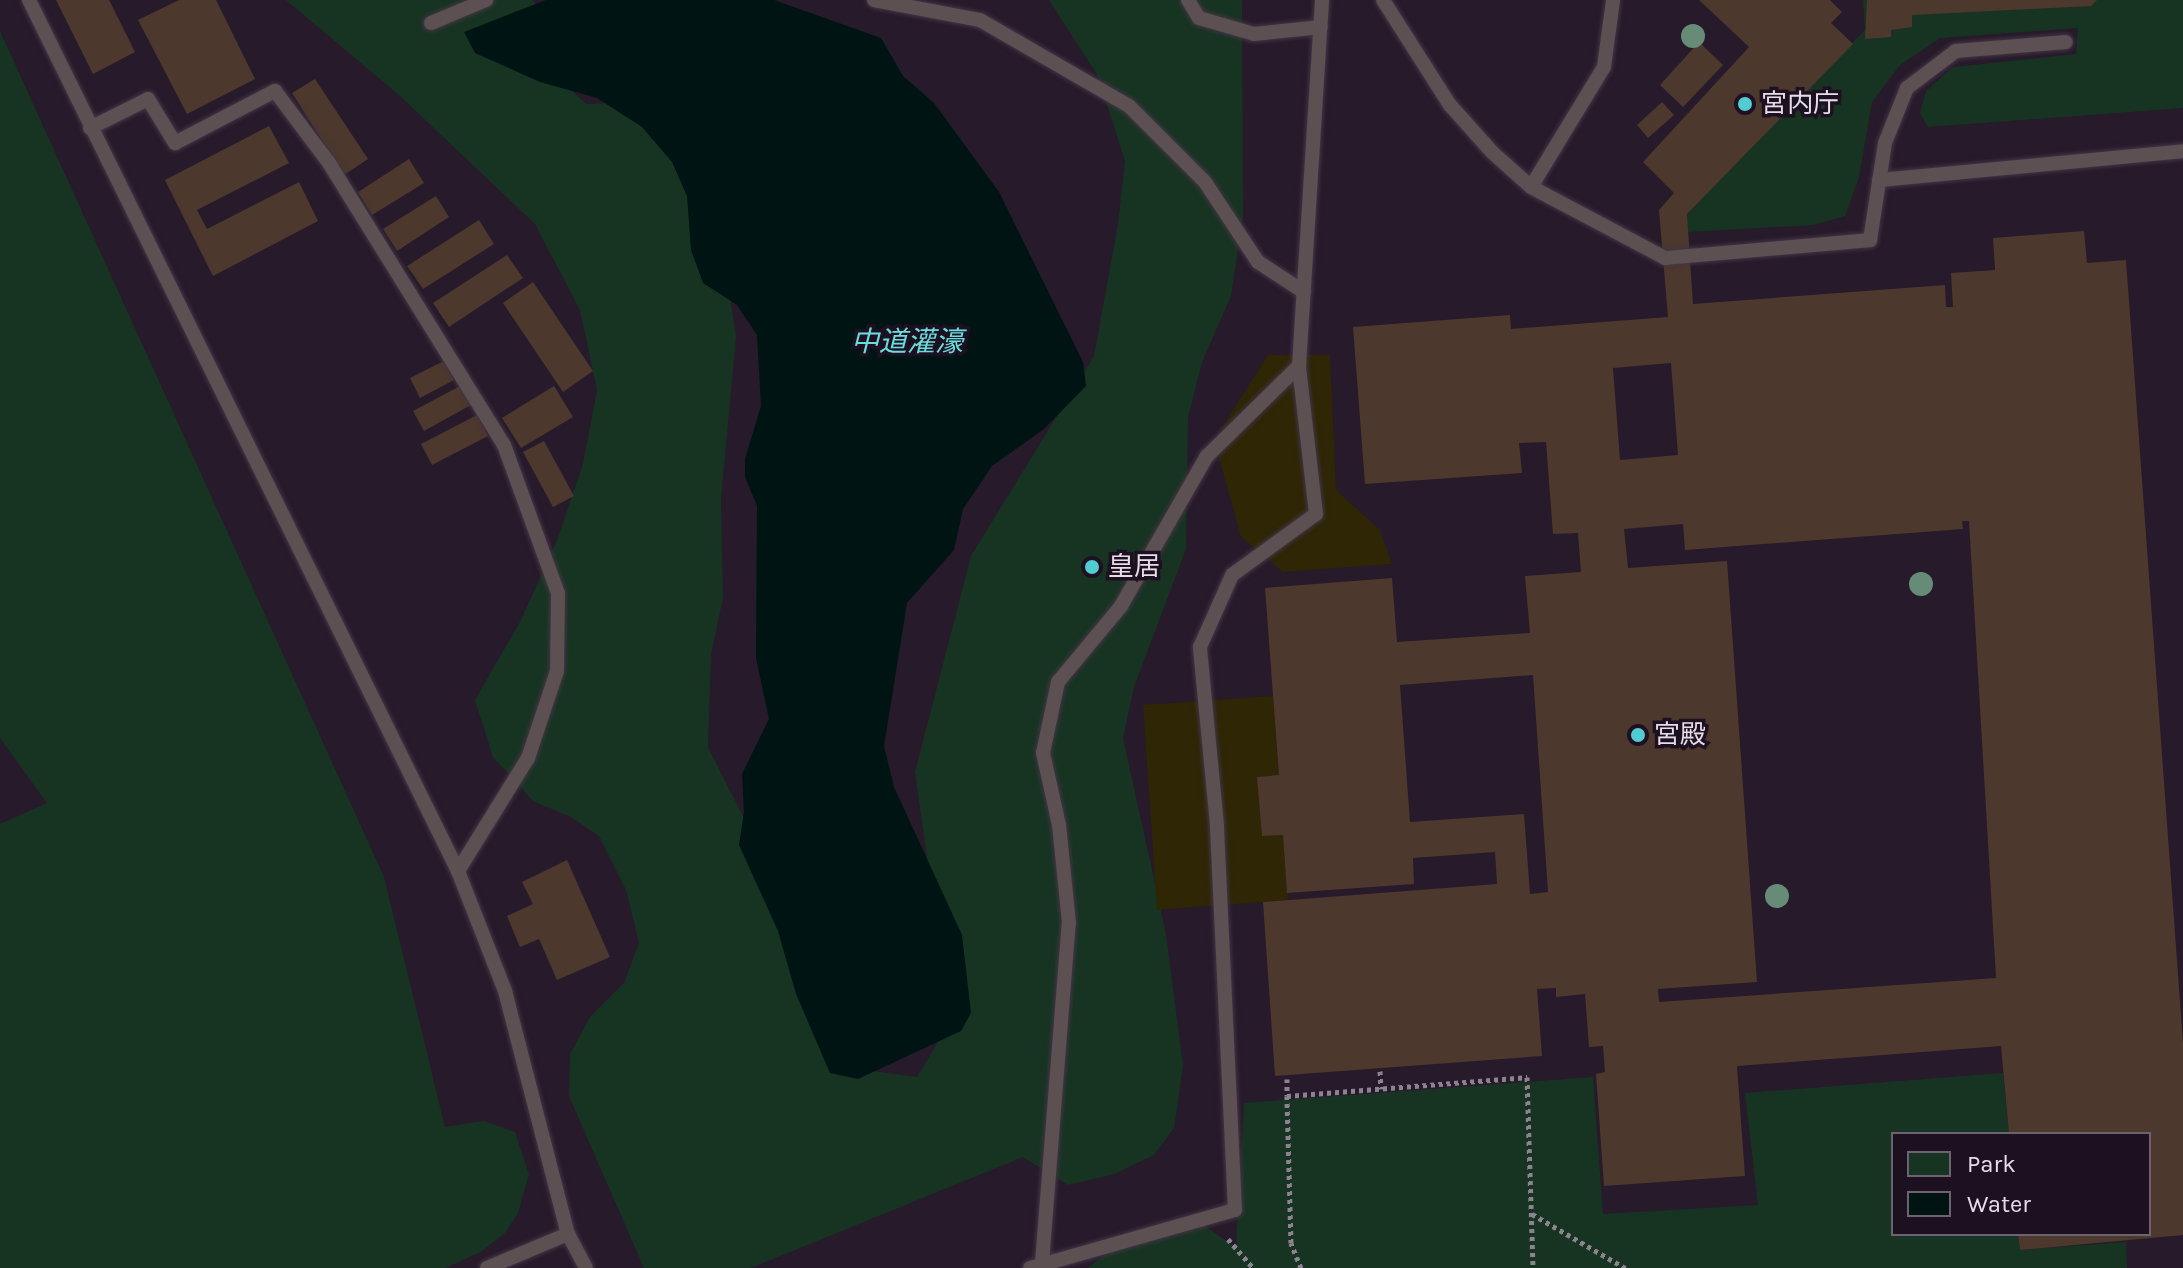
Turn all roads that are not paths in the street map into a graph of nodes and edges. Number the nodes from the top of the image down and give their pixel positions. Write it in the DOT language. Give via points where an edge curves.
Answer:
graph roads {
  1 [pos="29,0"];
  2 [pos="486,0"];
  3 [pos="874,0"];
  4 [pos="1188,0"];
  5 [pos="1322,0"];
  6 [pos="1383,0"];
  7 [pos="1613,0"];
  8 [pos="431,23"];
  9 [pos="1321,27"];
  10 [pos="2066,42"];
  11 [pos="90,128"];
  12 [pos="2183,151"];
  13 [pos="1879,180"];
  14 [pos="1531,187"];
  15 [pos="1304,292"];
  16 [pos="1299,366"];
  17 [pos="458,871"];
  18 [pos="568,1234"];
  19 [pos="1036,1266"];
  20 [pos="487,1268"];
  21 [pos="586,1268"];
  1 -- 11 [label="lane"];
  2 -- 8 [label="lane"];
  3 -- 15 [label="lane" via="980,20 1129,106 1205,182 1258,262"];
  4 -- 9 [label="lane" via="1199,18 1254,34"];
  5 -- 9 [label="lane"];
  6 -- 14 [label="lane" via="1450,105"];
  7 -- 14 [label="lane" via="1604,67"];
  9 -- 15 [label="lane"];
  10 -- 13 [label="lane" via="1956,51 1907,88 1885,143"];
  11 -- 17 [label="lane"];
  11 -- 17 [label="lane" via="148,99 175,143 275,91 329,163 504,445 558,593 557,671 528,758"];
  12 -- 13 [label="lane"];
  13 -- 14 [label="lane" via="1870,240 1665,258"];
  15 -- 16 [label="lane"];
  16 -- 19 [label="lane" via="1207,456 1121,606 1058,682 1043,753 1059,825 1069,923"];
  16 -- 19 [label="lane" via="1316,514 1232,575 1200,647 1217,825 1235,1210"];
  17 -- 18 [label="lane" via="505,991"];
  18 -- 20 [label="lane"];
  18 -- 21 [label="lane"];
}
